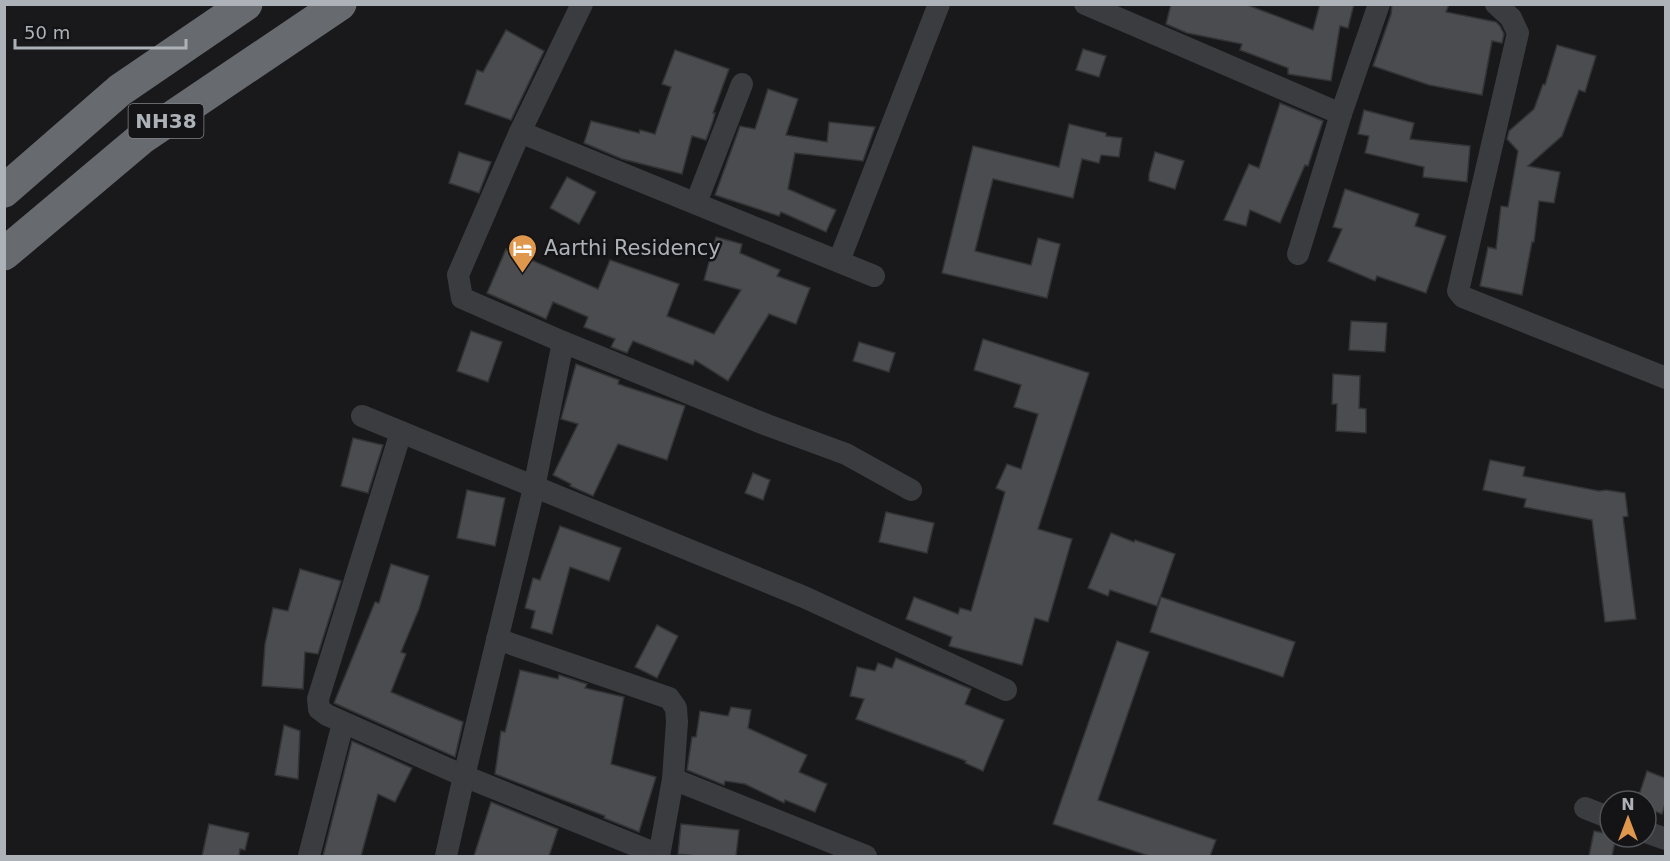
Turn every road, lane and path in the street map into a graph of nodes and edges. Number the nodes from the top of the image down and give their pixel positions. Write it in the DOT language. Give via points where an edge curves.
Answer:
graph roads {
  1 [pos="246,4"];
  2 [pos="340,4"];
  3 [pos="582,4"];
  4 [pos="939,4"];
  5 [pos="1085,4"];
  6 [pos="1379,4"];
  7 [pos="1496,4"];
  8 [pos="742,84"];
  9 [pos="1341,114"];
  10 [pos="520,132"];
  11 [pos="4,191"];
  12 [pos="696,203"];
  13 [pos="4,254"];
  14 [pos="1298,254"];
  15 [pos="839,261"];
  16 [pos="874,276"];
  17 [pos="563,342"];
  18 [pos="1665,378"];
  19 [pos="362,416"];
  20 [pos="401,432"];
  21 [pos="534,488"];
  22 [pos="910,490"];
  23 [pos="497,639"];
  24 [pos="1006,690"];
  25 [pos="343,723"];
  26 [pos="464,776"];
  27 [pos="673,779"];
  28 [pos="1585,808"];
  29 [pos="1598,813"];
  30 [pos="309,856"];
  31 [pos="446,856"];
  32 [pos="659,856"];
  33 [pos="866,856"];
  1 -- 11 [label="highway, NH38" via="120,90"];
  2 -- 13 [label="highway, NH38" via="143,137"];
  3 -- 10 [label="street"];
  4 -- 15 [label="street"];
  5 -- 9 [label="street"];
  6 -- 9 [label="street"];
  7 -- 18 [label="street" via="1511,18 1518,33 1458,291 1463,297"];
  8 -- 12 [label="street"];
  9 -- 14 [label="street"];
  10 -- 12 [label="street"];
  10 -- 17 [label="street" via="458,275 459,289 462,298"];
  12 -- 15 [label="street"];
  15 -- 16 [label="street"];
  17 -- 21 [label="street"];
  17 -- 22 [label="street" via="846,454"];
  19 -- 20 [label="street"];
  20 -- 21 [label="street"];
  20 -- 25 [label="street" via="318,699 327,716"];
  21 -- 23 [label="street"];
  21 -- 24 [label="street" via="804,597"];
  23 -- 26 [label="street"];
  23 -- 27 [label="street" via="669,698 676,708 677,722"];
  25 -- 26 [label="street"];
  25 -- 30 [label="street"];
  26 -- 31 [label="street"];
  26 -- 32 [label="street"];
  27 -- 32 [label="street"];
  27 -- 33 [label="street"];
  28 -- 29 [label="street"];
}
